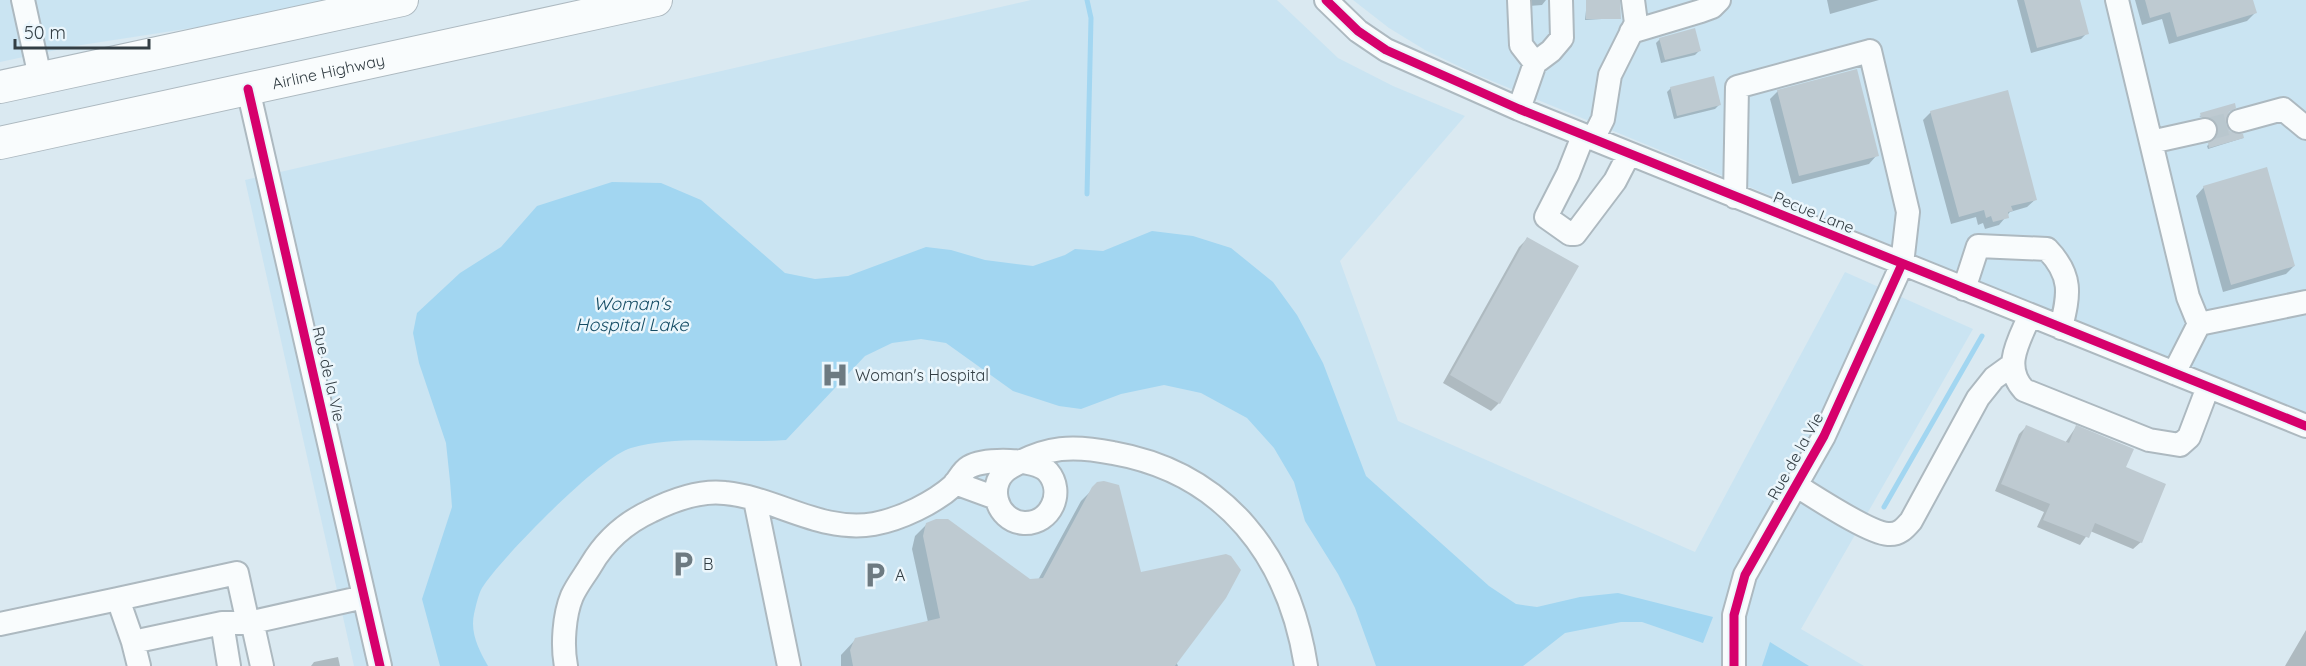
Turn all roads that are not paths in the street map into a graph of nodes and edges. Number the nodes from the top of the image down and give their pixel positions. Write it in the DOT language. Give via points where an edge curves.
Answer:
graph roads {
  1 [pos="22,0"];
  2 [pos="402,0"];
  3 [pos="656,0"];
  4 [pos="1326,0"];
  5 [pos="1519,0"];
  6 [pos="1562,0"];
  7 [pos="1633,0"];
  8 [pos="1719,0"];
  9 [pos="2117,0"];
  10 [pos="1631,32"];
  11 [pos="1535,63"];
  12 [pos="40,77"];
  13 [pos="0,87"];
  14 [pos="248,89"];
  15 [pos="1519,109"];
  16 [pos="2240,121"];
  17 [pos="2306,128"];
  18 [pos="2205,130"];
  19 [pos="1588,137"];
  20 [pos="2151,142"];
  21 [pos="0,143"];
  22 [pos="1629,154"];
  23 [pos="1735,196"];
  24 [pos="1902,264"];
  25 [pos="1964,289"];
  26 [pos="2306,302"];
  27 [pos="2030,315"];
  28 [pos="2199,324"];
  29 [pos="2061,328"];
  30 [pos="2012,365"];
  31 [pos="2174,373"];
  32 [pos="2208,387"];
  33 [pos="2306,426"];
  34 [pos="1023,462"];
  35 [pos="956,483"];
  36 [pos="1797,486"];
  37 [pos="996,498"];
  38 [pos="755,500"];
  39 [pos="364,597"];
  40 [pos="118,599"];
  41 [pos="250,622"];
  42 [pos="222,623"];
  43 [pos="0,624"];
  44 [pos="133,642"];
  45 [pos="139,666"];
  46 [pos="229,666"];
  47 [pos="262,666"];
  48 [pos="380,666"];
  49 [pos="566,666"];
  50 [pos="789,666"];
  51 [pos="1306,666"];
  52 [pos="1734,666"];
  1 -- 12 [label="street"];
  2 -- 12 [label="highway"];
  3 -- 14 [label="highway, Airline Highway"];
  4 -- 15 [label="street, Pecue Lane" via="1358,31 1386,50"];
  5 -- 11 [label="street" via="1521,45"];
  6 -- 11 [label="street" via="1562,38"];
  7 -- 10 [label="street" via="1636,23"];
  8 -- 10 [label="street" via="1701,11"];
  9 -- 20 [label="street"];
  10 -- 19 [label="street" via="1610,75 1603,118"];
  11 -- 15 [label="street"];
  12 -- 13 [label="highway"];
  14 -- 21 [label="highway, Airline Highway"];
  14 -- 39 [label="street, Rue de la Vie"];
  15 -- 19 [label="street, Pecue Lane"];
  16 -- 17 [label="street" via="2283,109"];
  18 -- 20 [label="street"];
  19 -- 22 [label="street, Pecue Lane"];
  19 -- 22 [label="street" via="1546,217 1570,234 1575,234 1615,181"];
  20 -- 28 [label="street" via="2188,297"];
  22 -- 23 [label="street, Pecue Lane"];
  23 -- 24 [label="street, Pecue Lane"];
  23 -- 24 [label="street, Rue de la Vie" via="1737,87 1870,51 1908,212"];
  24 -- 25 [label="street, Pecue Lane"];
  24 -- 36 [label="street, Rue de la Vie" via="1845,392"];
  25 -- 27 [label="street, Pecue Lane"];
  25 -- 29 [label="street" via="1978,246 2047,249 2062,264 2069,293"];
  26 -- 28 [label="street"];
  27 -- 29 [label="street, Pecue Lane"];
  27 -- 30 [label="street"];
  28 -- 31 [label="street"];
  29 -- 31 [label="street, Pecue Lane"];
  30 -- 32 [label="street" via="2014,379 2024,390 2166,445 2180,445 2189,437"];
  30 -- 36 [label="street" via="1994,378 1978,398 1902,531 1888,534 1873,529"];
  31 -- 32 [label="street, Pecue Lane"];
  32 -- 33 [label="street, Pecue Lane"];
  34 -- 35 [label="street" via="976,464 965,469"];
  34 -- 37 [label="street" via="1005,471 999,479"];
  34 -- 37 [label="street" via="1043,467 1055,483 1054,504 1049,512 1032,522 1013,520 999,507"];
  34 -- 51 [label="street" via="1054,448 1086,448 1131,456 1196,483 1222,500 1256,540 1289,597"];
  35 -- 37 [label="street"];
  35 -- 38 [label="street" via="909,512 860,526 820,522"];
  36 -- 52 [label="street, Rue de la Vie" via="1744,575 1734,615"];
  38 -- 49 [label="street" via="724,492 677,498 633,519 602,546 572,597 563,651"];
  38 -- 50 [label="street"];
  39 -- 41 [label="street"];
  39 -- 48 [label="street, Rue de la Vie"];
  40 -- 41 [label="street" via="237,573"];
  40 -- 43 [label="street"];
  40 -- 44 [label="street"];
  41 -- 42 [label="street"];
  41 -- 47 [label="street"];
  42 -- 44 [label="street"];
  42 -- 46 [label="street"];
  44 -- 45 [label="street"];
}
